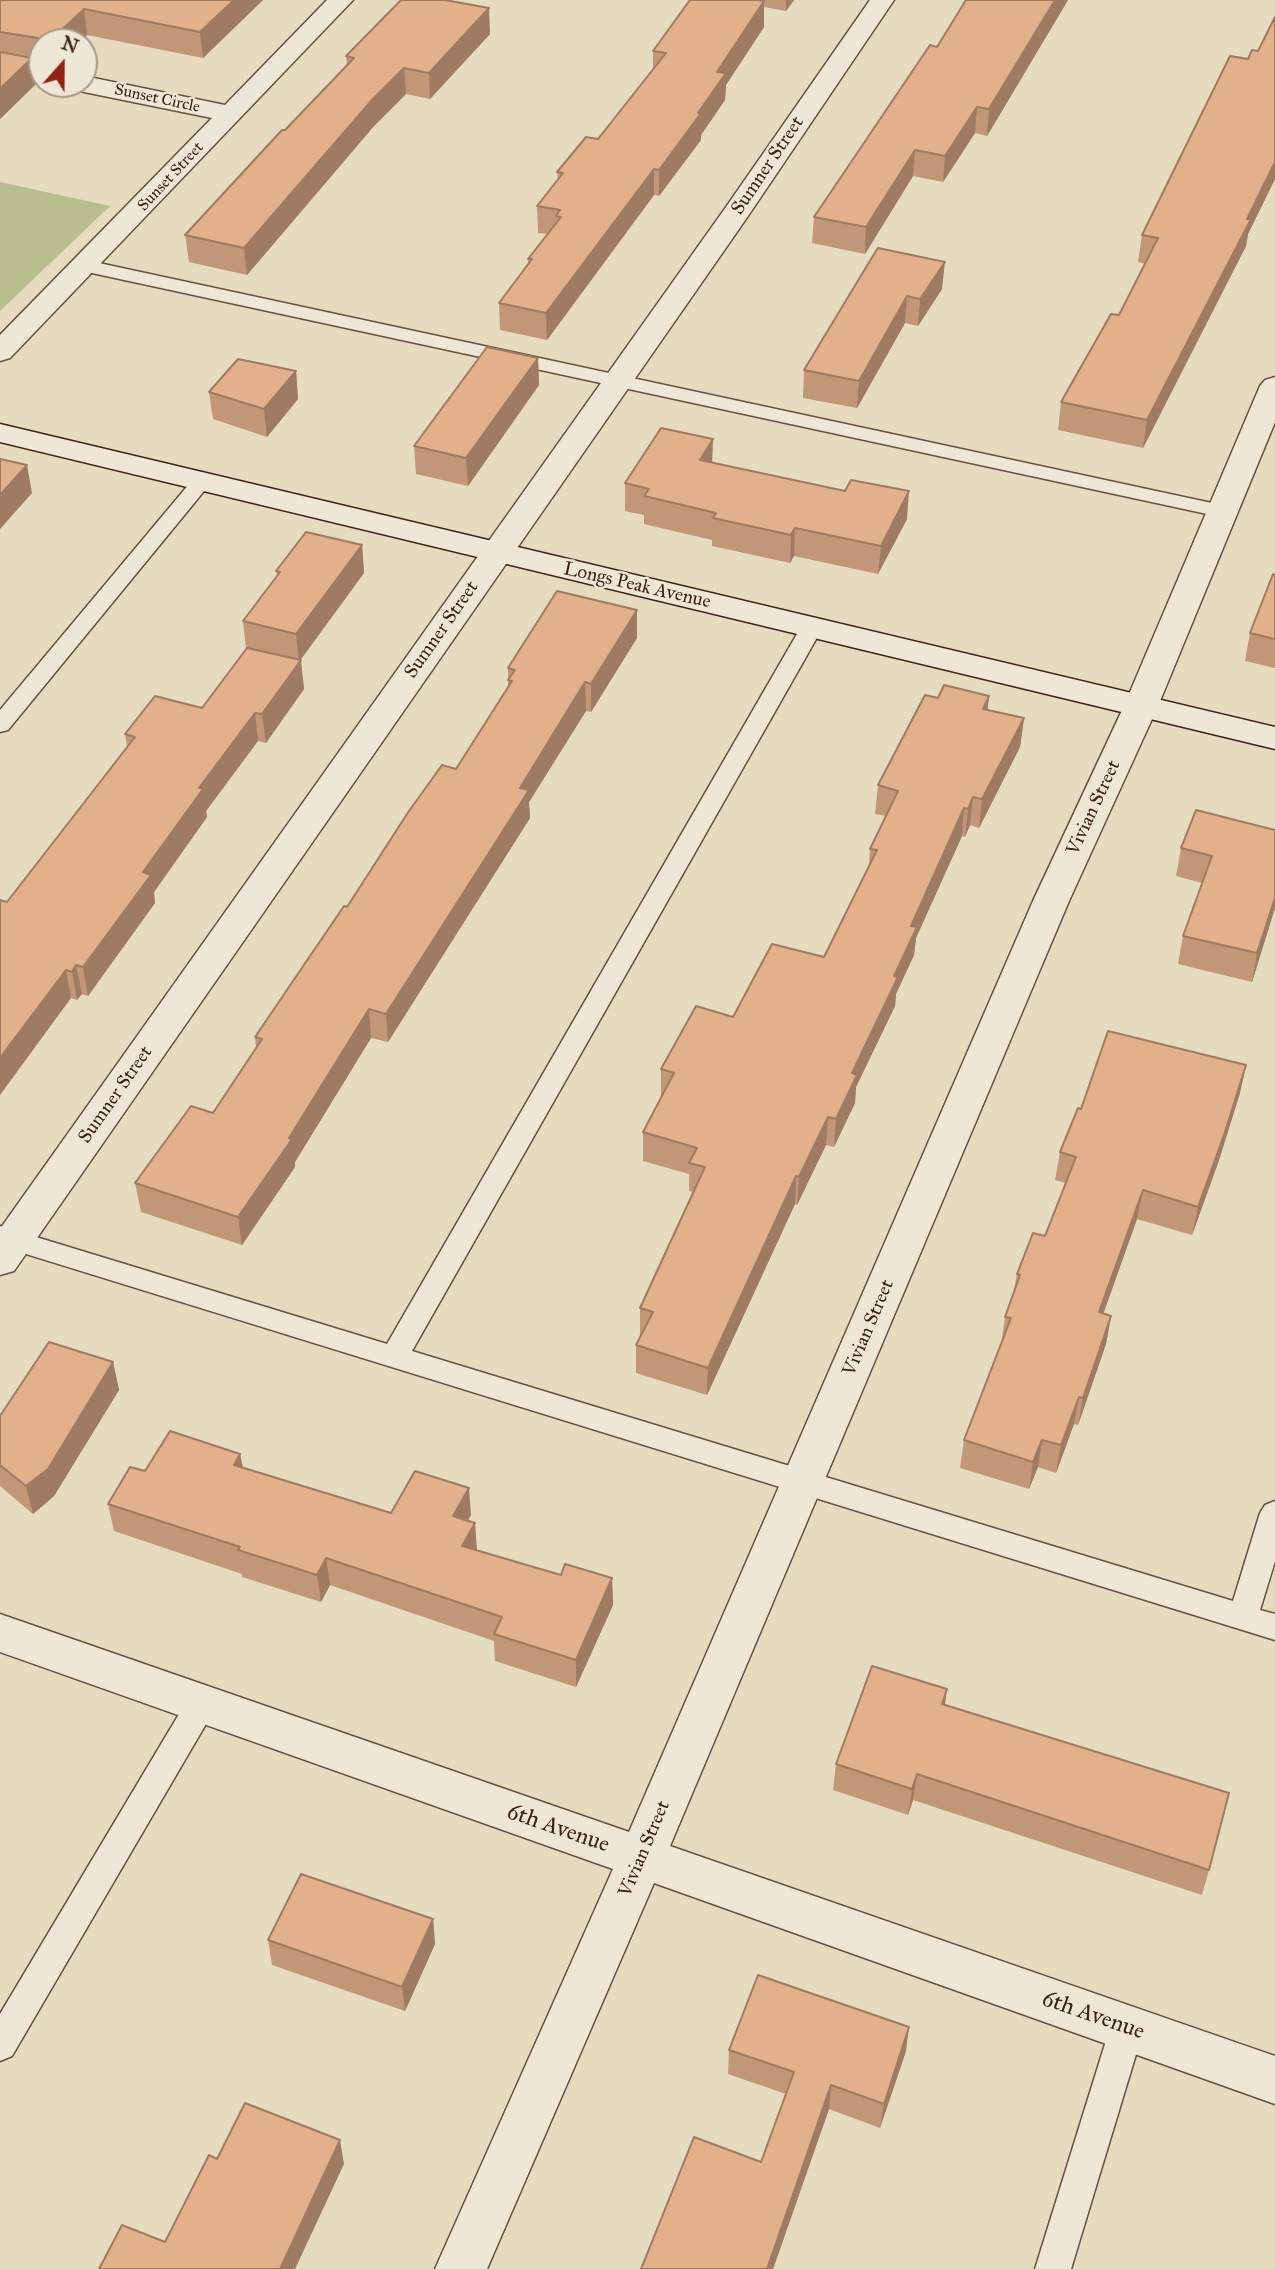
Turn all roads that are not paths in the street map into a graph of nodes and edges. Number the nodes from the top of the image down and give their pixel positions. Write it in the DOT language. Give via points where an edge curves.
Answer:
graph roads {
  1 [pos="341,0"];
  2 [pos="883,0"];
  3 [pos="0,67"];
  4 [pos="28,72"];
  5 [pos="98,87"];
  6 [pos="230,114"];
  7 [pos="85,266"];
  8 [pos="0,352"];
  9 [pos="617,381"];
  10 [pos="1275,386"];
  11 [pos="0,433"];
  12 [pos="202,481"];
  13 [pos="1221,511"];
  14 [pos="496,553"];
  15 [pos="812,627"];
  16 [pos="1141,706"];
  17 [pos="0,725"];
  18 [pos="1275,738"];
  19 [pos="5,1245"];
  20 [pos="394,1357"];
  21 [pos="803,1482"];
  22 [pos="1275,1513"];
  23 [pos="1243,1617"];
  24 [pos="1275,1627"];
  25 [pos="0,1633"];
  26 [pos="201,1703"];
  27 [pos="641,1858"];
  28 [pos="1126,2028"];
  29 [pos="0,2045"];
  30 [pos="1275,2080"];
  31 [pos="461,2269"];
  32 [pos="1053,2269"];
  1 -- 6 [label="street, Sunset Street"];
  2 -- 9 [label="street, Sumner Street"];
  3 -- 4 [label="street"];
  5 -- 6 [label="street, Sunset Circle"];
  6 -- 7 [label="street, Sunset Street"];
  7 -- 8 [label="street, Sunset Street"];
  7 -- 9 [label="lane"];
  9 -- 13 [label="lane"];
  9 -- 14 [label="street, Sumner Street"];
  10 -- 13 [label="street, Vivian Street"];
  11 -- 12 [label="street, Longs Peak Avenue"];
  12 -- 14 [label="street, Longs Peak Avenue"];
  12 -- 17 [label="lane"];
  13 -- 16 [label="street, Vivian Street"];
  14 -- 15 [label="street, Longs Peak Avenue"];
  14 -- 19 [label="street, Sumner Street"];
  15 -- 16 [label="street, Longs Peak Avenue"];
  15 -- 20 [label="lane"];
  16 -- 18 [label="street, Longs Peak Avenue"];
  16 -- 21 [label="street, Vivian Street" via="1051,901"];
  19 -- 20 [label="lane"];
  20 -- 21 [label="lane"];
  21 -- 23 [label="lane"];
  21 -- 27 [label="street, Vivian Street"];
  22 -- 23 [label="lane"];
  23 -- 24 [label="lane"];
  25 -- 26 [label="street, 6th Avenue"];
  26 -- 27 [label="street, 6th Avenue"];
  26 -- 29 [label="lane"];
  27 -- 28 [label="street, 6th Avenue"];
  27 -- 31 [label="street, Vivian Street"];
  28 -- 30 [label="street, 6th Avenue"];
  28 -- 32 [label="lane"];
}
